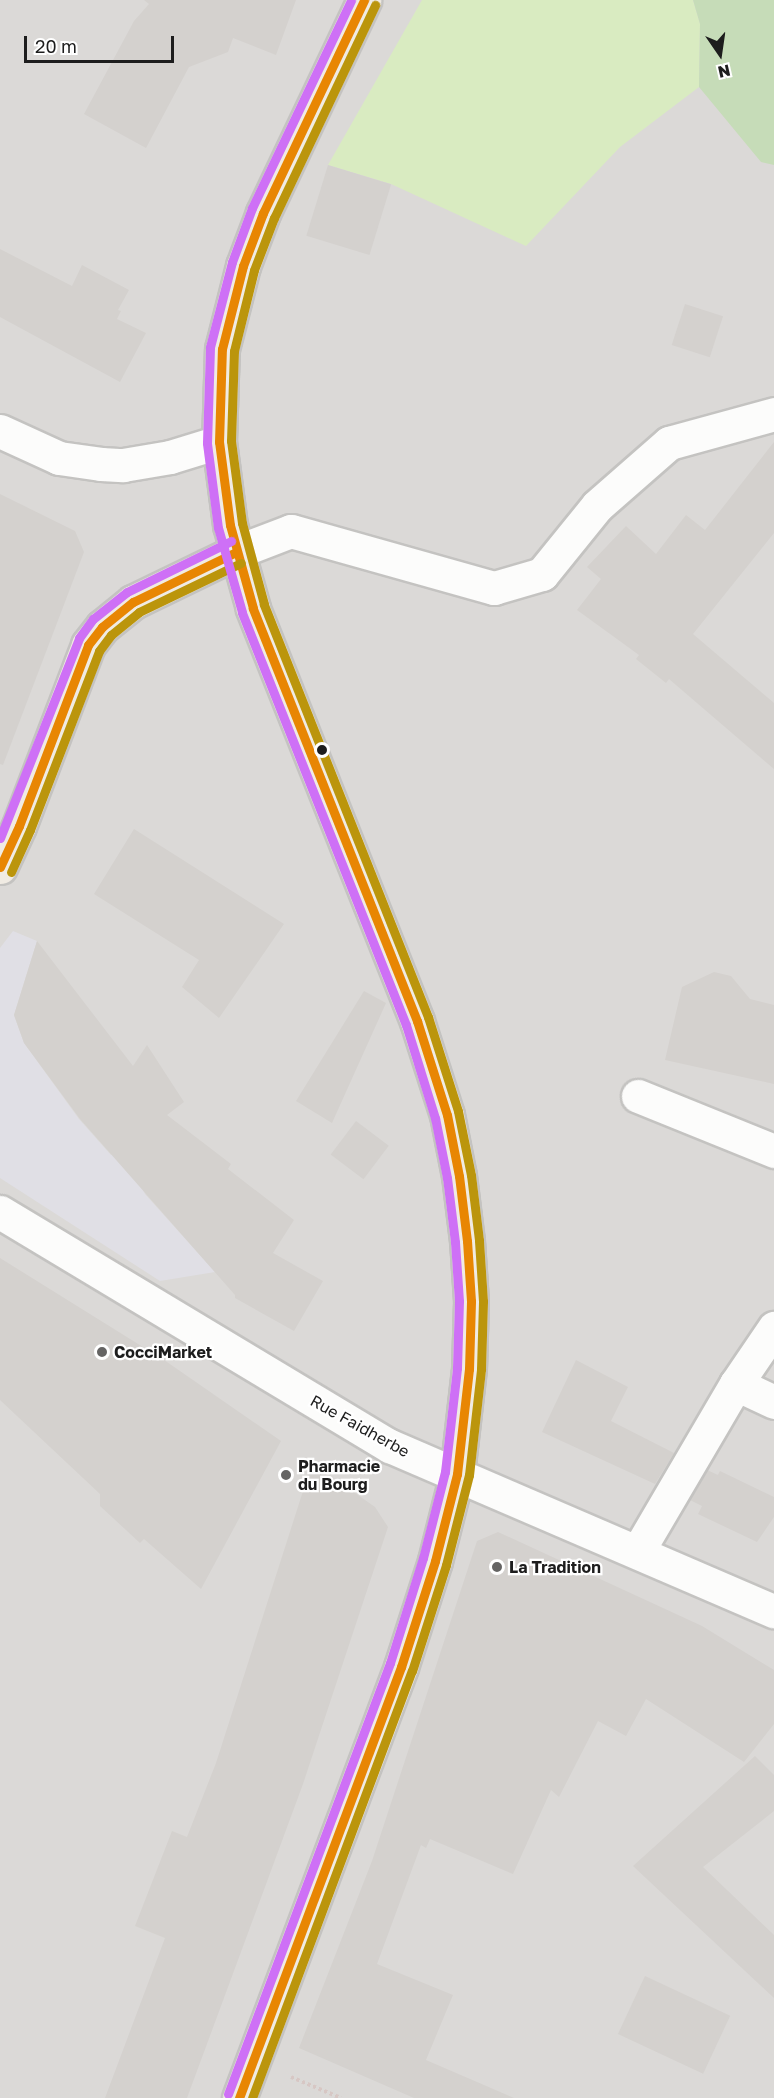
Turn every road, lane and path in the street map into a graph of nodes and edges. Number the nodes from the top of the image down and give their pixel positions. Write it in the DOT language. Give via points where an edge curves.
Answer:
graph roads {
  1 [pos="364,0"];
  2 [pos="774,414"];
  3 [pos="0,431"];
  4 [pos="219,442"];
  5 [pos="236,552"];
  6 [pos="0,867"];
  7 [pos="638,1096"];
  8 [pos="774,1151"];
  9 [pos="0,1212"];
  10 [pos="774,1328"];
  11 [pos="736,1384"];
  12 [pos="774,1402"];
  13 [pos="458,1474"];
  14 [pos="638,1551"];
  15 [pos="774,1611"];
  16 [pos="251,2061"];
  17 [pos="239,2098"];
  18 [pos="341,2098"];
  1 -- 4 [label="main road" via="253,238 222,349"];
  2 -- 5 [label="street" via="669,443 597,506 542,574 494,588 291,531"];
  3 -- 4 [label="street" via="59,458 101,464 123,465 171,457"];
  4 -- 5 [label="main road"];
  5 -- 6 [label="main road" via="133,602 102,627 88,645"];
  5 -- 13 [label="main road" via="253,608 417,1021 447,1115 464,1210 471,1300 469,1369"];
  7 -- 8 [label="street"];
  9 -- 13 [label="street, Rue Faidherbe" via="367,1433"];
  10 -- 11 [label="street"];
  11 -- 12 [label="street"];
  11 -- 14 [label="street"];
  13 -- 14 [label="street, Rue Faidherbe"];
  13 -- 16 [label="main road" via="401,1667"];
  14 -- 15 [label="street, Rue Faidherbe"];
  16 -- 17 [label="main road"];
  16 -- 18 [label="path"];
}
